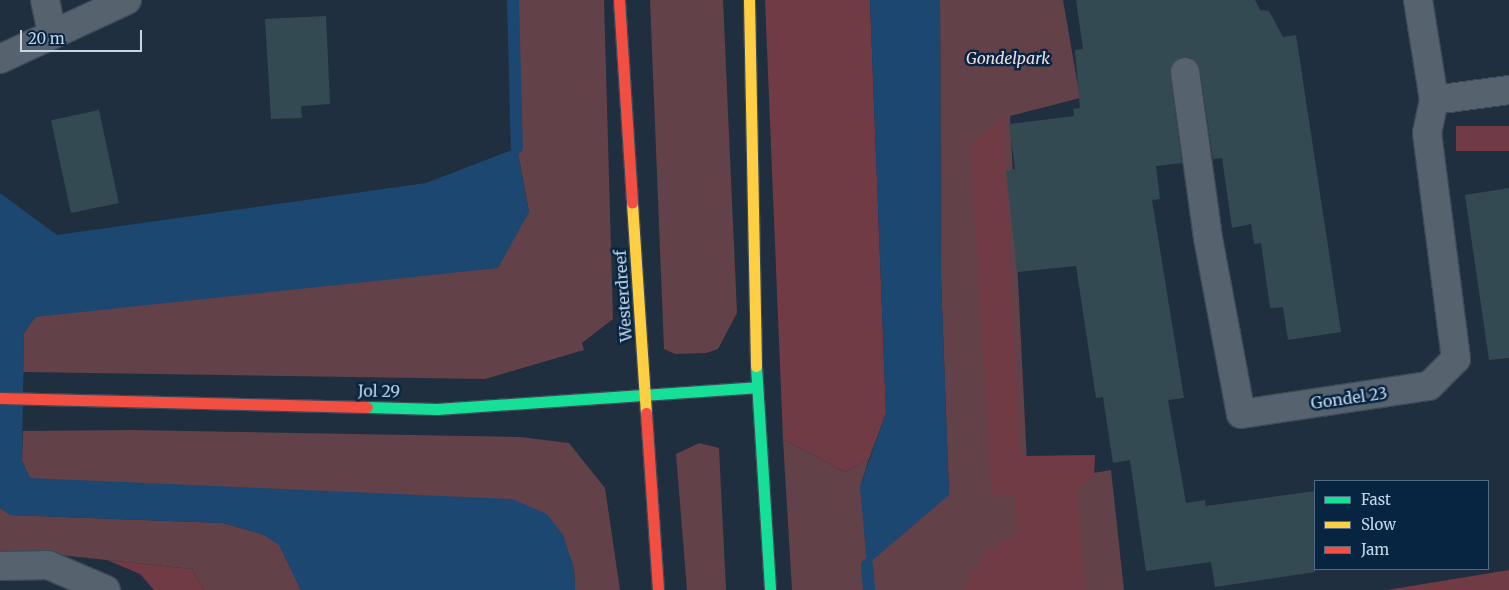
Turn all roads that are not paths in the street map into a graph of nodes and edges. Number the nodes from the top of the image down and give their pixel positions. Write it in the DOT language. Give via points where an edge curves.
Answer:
graph roads {
  1 [pos="45,0"];
  2 [pos="127,0"];
  3 [pos="619,0"];
  4 [pos="749,0"];
  5 [pos="1418,0"];
  6 [pos="52,34"];
  7 [pos="0,59"];
  8 [pos="1185,72"];
  9 [pos="1509,90"];
  10 [pos="1434,100"];
  11 [pos="756,387"];
  12 [pos="646,397"];
  13 [pos="0,398"];
  14 [pos="0,566"];
  15 [pos="106,590"];
  16 [pos="658,590"];
  17 [pos="770,590"];
  1 -- 6 [label="street"];
  2 -- 6 [label="street"];
  3 -- 12 [label="main road, Westerdreef"];
  4 -- 11 [label="main road"];
  5 -- 10 [label="street"];
  6 -- 7 [label="street"];
  8 -- 10 [label="street, Gondel 23" via="1208,238 1241,414 1429,386 1456,359 1427,133"];
  9 -- 10 [label="street"];
  11 -- 12 [label="main road, Jol 29"];
  11 -- 17 [label="main road"];
  12 -- 13 [label="main road, Jol 29" via="437,409"];
  12 -- 16 [label="main road, Westerdreef"];
  14 -- 15 [label="street" via="48,565"];
}
